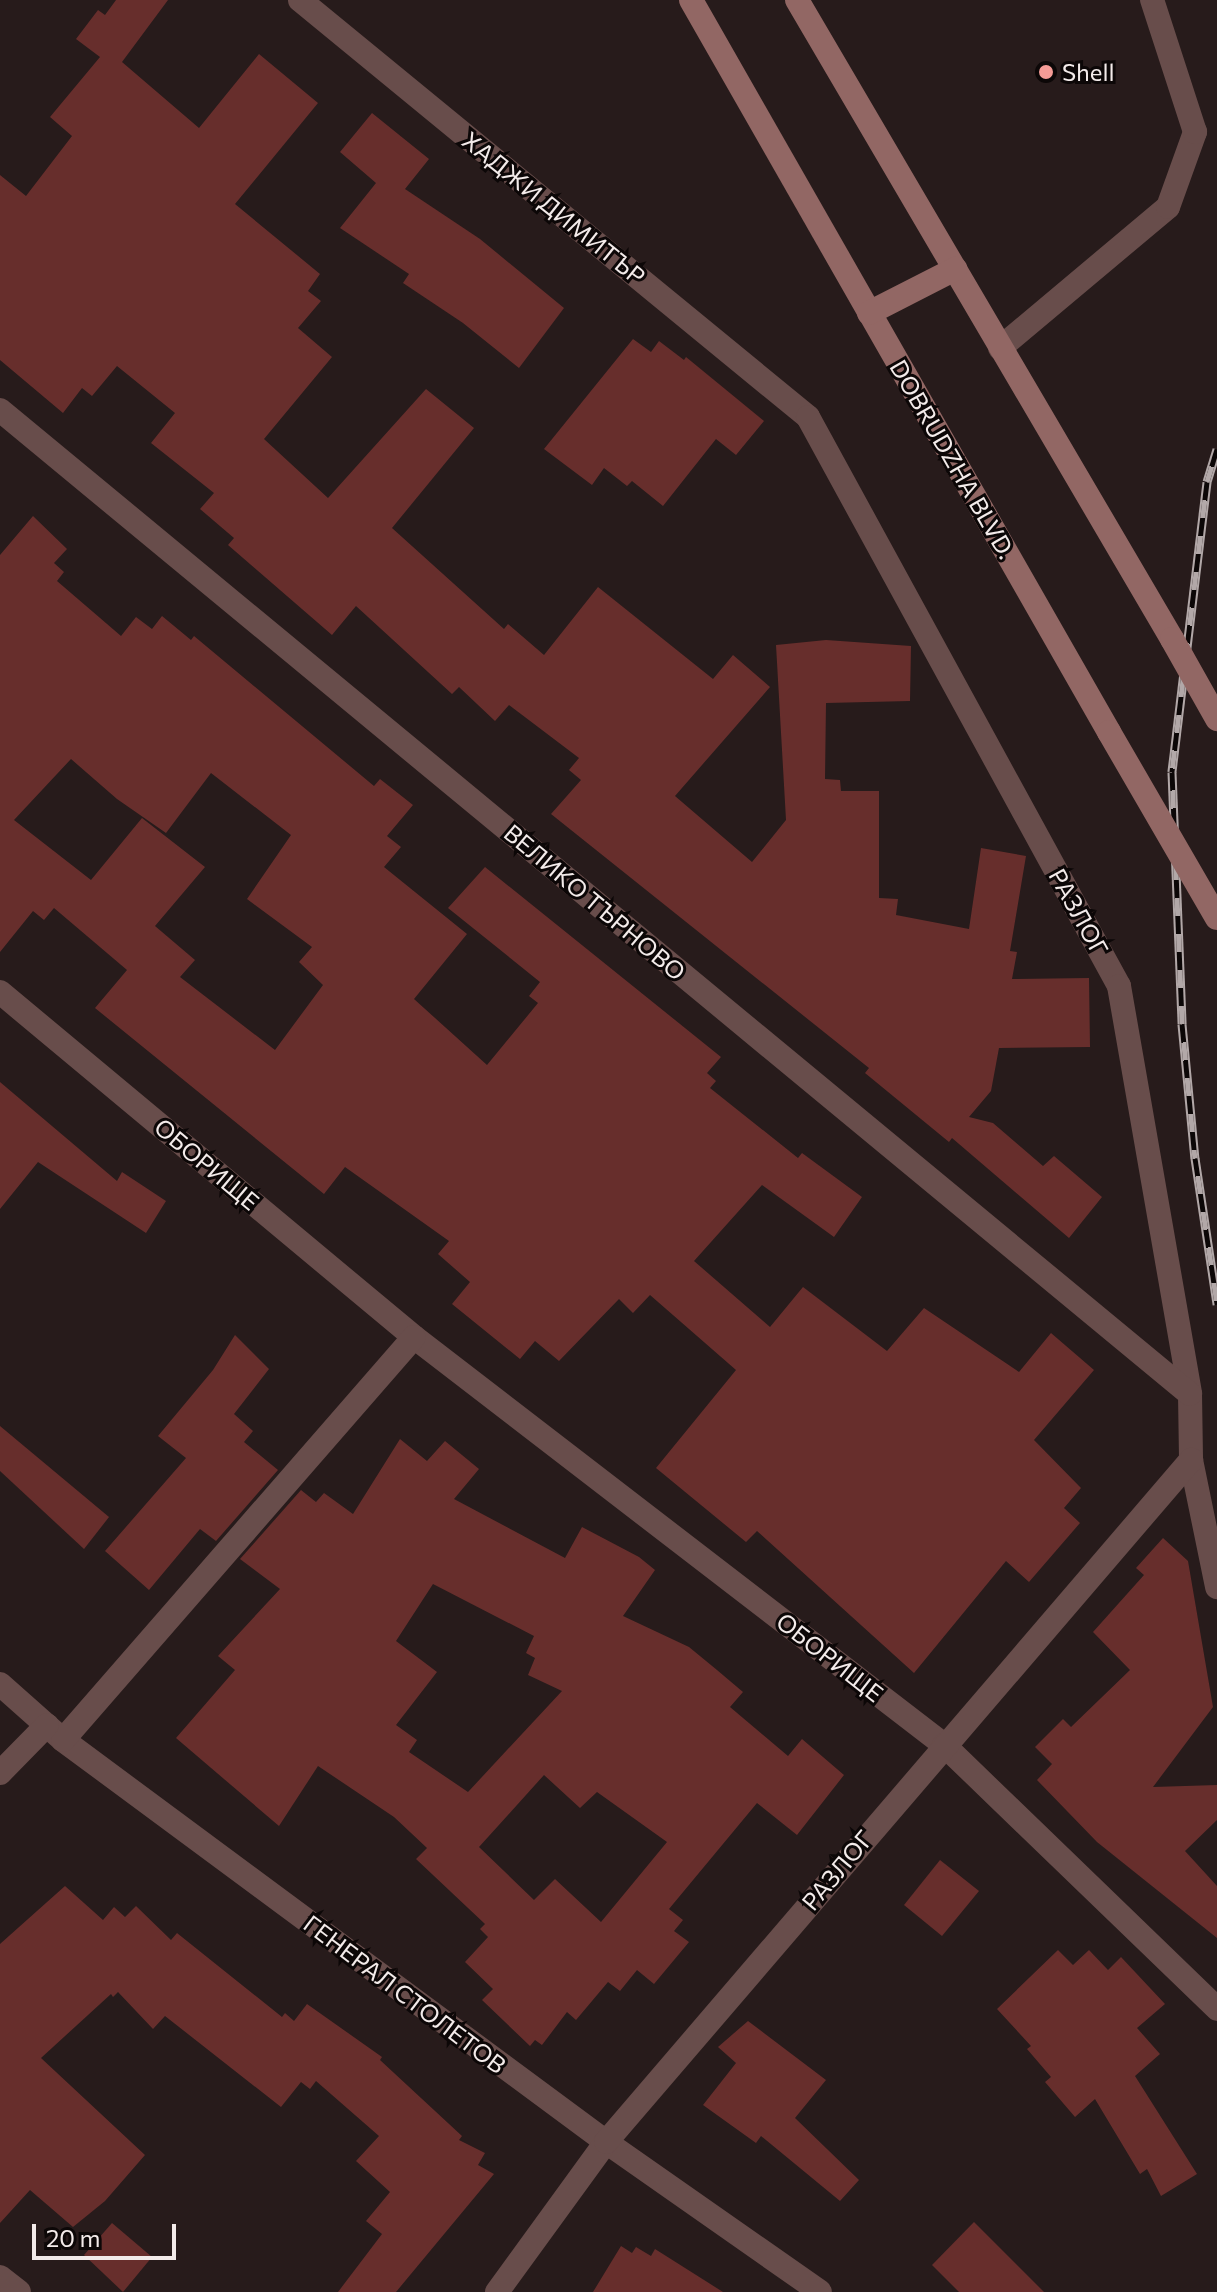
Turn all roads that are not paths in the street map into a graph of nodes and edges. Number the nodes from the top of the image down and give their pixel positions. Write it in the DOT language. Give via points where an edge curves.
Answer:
graph roads {
  1 [pos="300,0"];
  2 [pos="691,0"];
  3 [pos="797,0"];
  4 [pos="1152,0"];
  5 [pos="955,269"];
  6 [pos="869,313"];
  7 [pos="1000,348"];
  8 [pos="0,410"];
  9 [pos="808,417"];
  10 [pos="1217,719"];
  11 [pos="1217,918"];
  12 [pos="0,992"];
  13 [pos="414,1337"];
  14 [pos="1190,1394"];
  15 [pos="1191,1460"];
  16 [pos="1217,1587"];
  17 [pos="0,1684"];
  18 [pos="55,1732"];
  19 [pos="944,1745"];
  20 [pos="0,1773"];
  21 [pos="1217,2009"];
  22 [pos="606,2142"];
  23 [pos="0,2277"];
  24 [pos="19,2292"];
  25 [pos="497,2292"];
  26 [pos="820,2292"];
  1 -- 9 [label="street, ХАДЖИ ДИМИТЪР"];
  2 -- 6 [label="main road, DOBRUDZHA BLVD."];
  3 -- 5 [label="main road"];
  4 -- 7 [label="street" via="1195,132 1168,207"];
  5 -- 6 [label="main road"];
  5 -- 7 [label="main road"];
  6 -- 11 [label="main road, DOBRUDZHA BLVD., bridge"];
  7 -- 10 [label="main road, bridge"];
  8 -- 14 [label="street, ВЕЛИКО ТЪРНОВО"];
  9 -- 14 [label="street, РАЗЛОГ" via="1119,986"];
  12 -- 13 [label="street, ОБОРИЩЕ"];
  13 -- 18 [label="street"];
  13 -- 19 [label="street, ОБОРИЩЕ"];
  14 -- 15 [label="street, РАЗЛОГ"];
  15 -- 16 [label="street, РАЗЛОГ"];
  15 -- 19 [label="street, РАЗЛОГ"];
  17 -- 18 [label="street, ГЕНЕРАЛ СТОЛЕТОВ"];
  18 -- 20 [label="street"];
  18 -- 22 [label="street, ГЕНЕРАЛ СТОЛЕТОВ"];
  19 -- 21 [label="street, ОБОРИЩЕ"];
  19 -- 22 [label="street, РАЗЛОГ"];
  22 -- 25 [label="street, РАЗЛОГ"];
  22 -- 26 [label="street, ГЕНЕРАЛ СТОЛЕТОВ"];
  23 -- 24 [label="street"];
}
